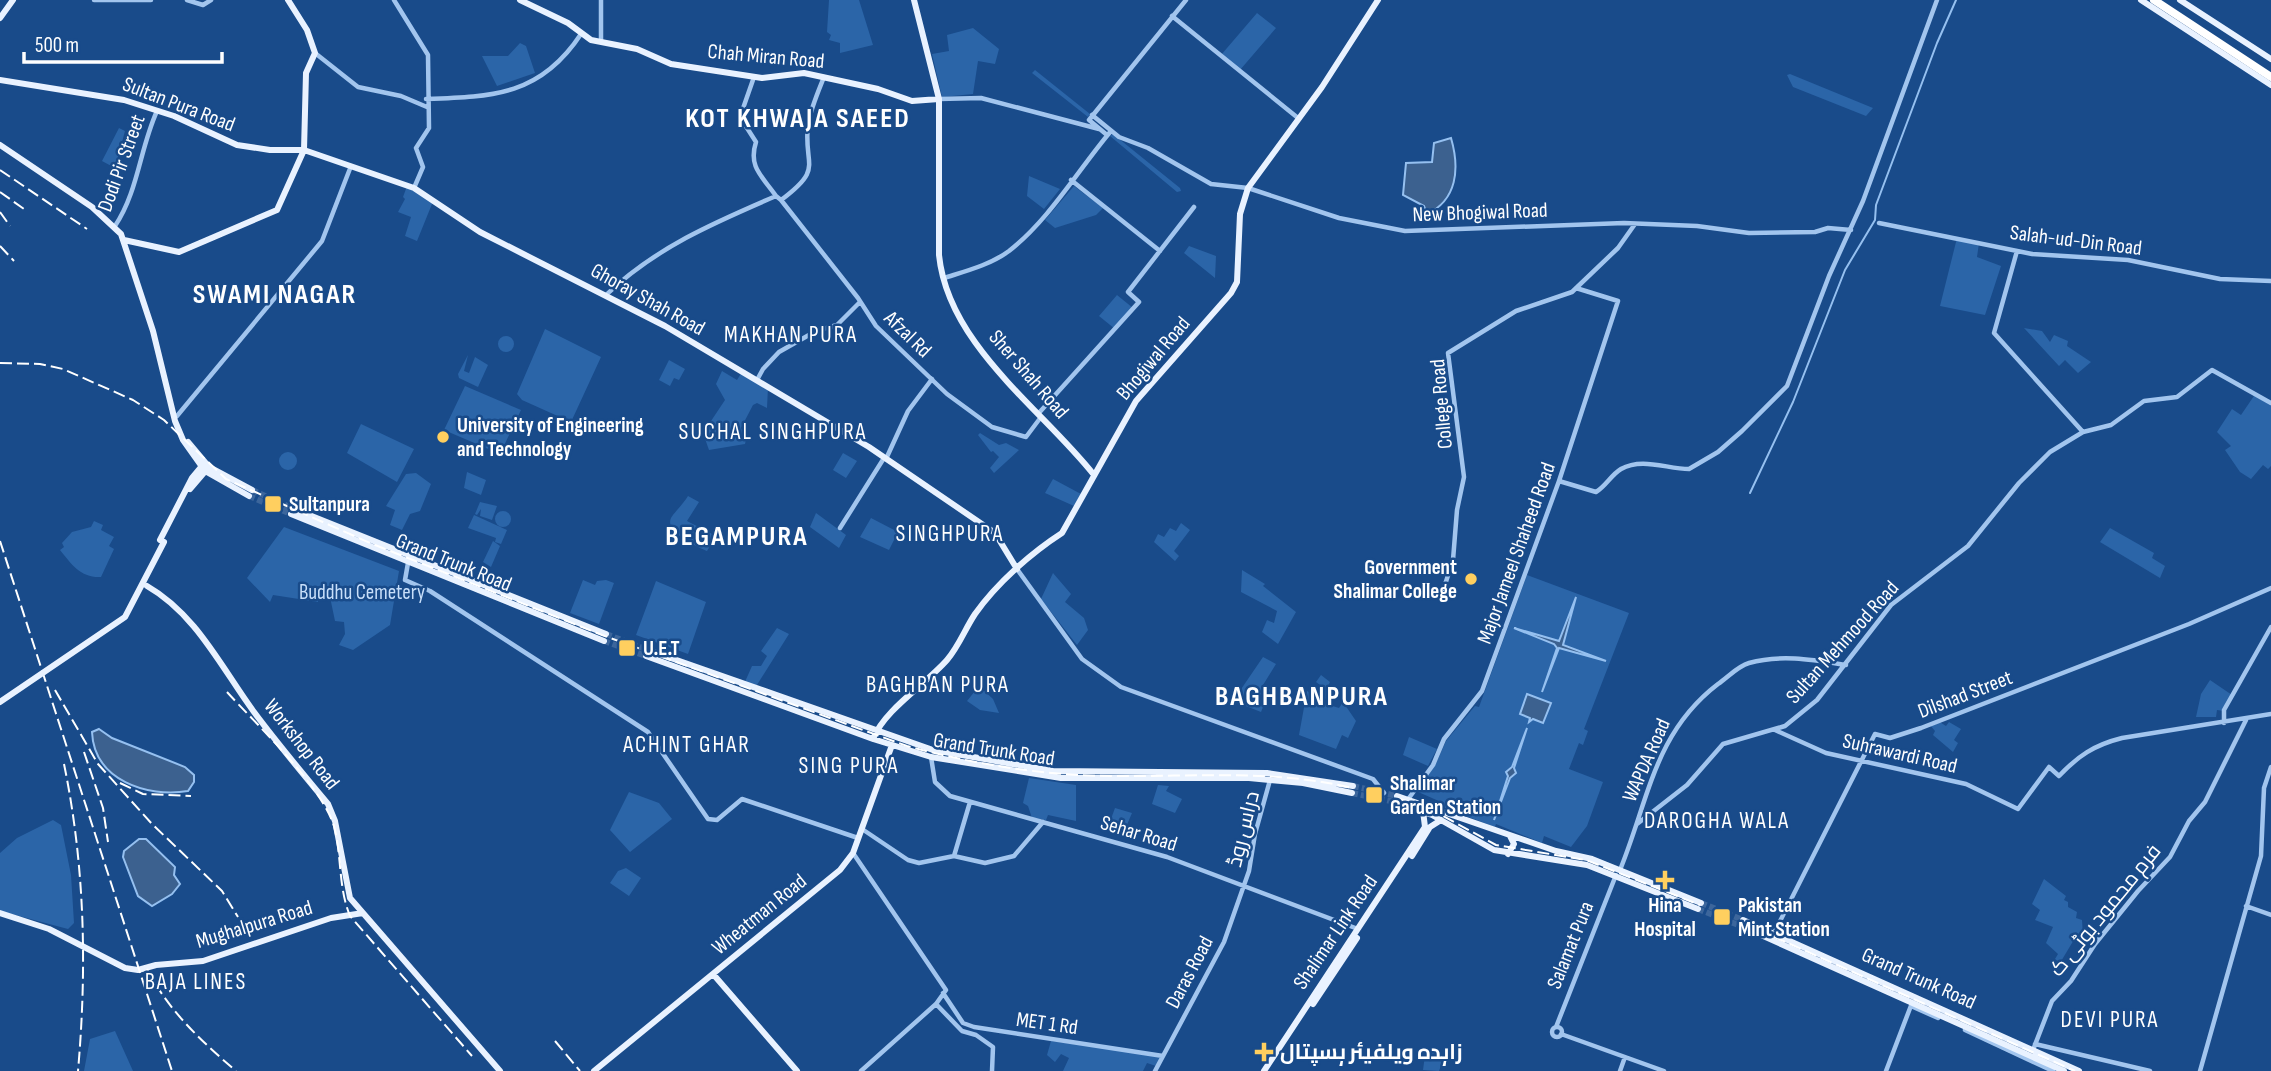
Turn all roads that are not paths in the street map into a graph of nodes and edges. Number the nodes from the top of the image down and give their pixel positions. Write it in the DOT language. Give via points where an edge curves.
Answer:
graph roads {
  1 [pos="13,0"];
  2 [pos="20,0"];
  3 [pos="94,0"];
  4 [pos="122,0"];
  5 [pos="151,0"];
  6 [pos="187,0"];
  7 [pos="211,0"];
  8 [pos="281,0"];
  9 [pos="394,0"];
  10 [pos="520,0"];
  11 [pos="601,0"];
  12 [pos="914,0"];
  13 [pos="1186,0"];
  14 [pos="1378,0"];
  15 [pos="1937,0"];
  16 [pos="2141,0"];
  17 [pos="2154,0"];
  18 [pos="2164,0"];
  19 [pos="2180,0"];
  20 [pos="289,2"];
  21 [pos="1172,16"];
  22 [pos="0,18"];
  23 [pos="580,34"];
  24 [pos="601,42"];
  25 [pos="315,54"];
  26 [pos="2271,59"];
  27 [pos="2271,70"];
  28 [pos="754,77"];
  29 [pos="824,77"];
  30 [pos="2271,77"];
  31 [pos="0,80"];
  32 [pos="2271,85"];
  33 [pos="426,99"];
  34 [pos="939,99"];
  35 [pos="427,107"];
  36 [pos="158,110"];
  37 [pos="1091,118"];
  38 [pos="1298,118"];
  39 [pos="1101,130"];
  40 [pos="1109,133"];
  41 [pos="0,145"];
  42 [pos="304,150"];
  43 [pos="351,165"];
  44 [pos="1071,180"];
  45 [pos="414,188"];
  46 [pos="1248,188"];
  47 [pos="778,198"];
  48 [pos="1194,207"];
  49 [pos="1636,223"];
  50 [pos="1879,223"];
  51 [pos="115,226"];
  52 [pos="1851,230"];
  53 [pos="124,240"];
  54 [pos="1160,251"];
  55 [pos="2017,251"];
  56 [pos="944,278"];
  57 [pos="2271,281"];
  58 [pos="1576,288"];
  59 [pos="606,295"];
  60 [pos="860,302"];
  61 [pos="932,379"];
  62 [pos="757,380"];
  63 [pos="171,398"];
  64 [pos="2271,403"];
  65 [pos="177,416"];
  66 [pos="1040,416"];
  67 [pos="2083,432"];
  68 [pos="192,457"];
  69 [pos="885,458"];
  70 [pos="205,467"];
  71 [pos="1094,475"];
  72 [pos="215,478"];
  73 [pos="194,479"];
  74 [pos="1559,481"];
  75 [pos="839,528"];
  76 [pos="408,564"];
  77 [pos="1017,569"];
  78 [pos="146,586"];
  79 [pos="2271,588"];
  80 [pos="1441,597"];
  81 [pos="549,616"];
  82 [pos="2271,627"];
  83 [pos="605,637"];
  84 [pos="647,653"];
  85 [pos="1846,664"];
  86 [pos="0,701"];
  87 [pos="2271,714"];
  88 [pos="2246,719"];
  89 [pos="2224,723"];
  90 [pos="1774,730"];
  91 [pos="874,736"];
  92 [pos="892,746"];
  93 [pos="931,757"];
  94 [pos="1862,758"];
  95 [pos="2271,767"];
  96 [pos="1270,780"];
  97 [pos="1333,785"];
  98 [pos="1349,789"];
  99 [pos="1384,793"];
  100 [pos="1409,798"];
  101 [pos="970,802"];
  102 [pos="1423,811"];
  103 [pos="1441,820"];
  104 [pos="1042,822"];
  105 [pos="1637,824"];
  106 [pos="862,829"];
  107 [pos="1509,835"];
  108 [pos="859,839"];
  109 [pos="1529,842"];
  110 [pos="853,853"];
  111 [pos="1508,854"];
  112 [pos="954,856"];
  113 [pos="1524,856"];
  114 [pos="1618,873"];
  115 [pos="1245,886"];
  116 [pos="1390,886"];
  117 [pos="1699,906"];
  118 [pos="2246,906"];
  119 [pos="0,913"];
  120 [pos="363,913"];
  121 [pos="2271,915"];
  122 [pos="1358,929"];
  123 [pos="1774,933"];
  124 [pos="1334,969"];
  125 [pos="713,974"];
  126 [pos="1879,982"];
  127 [pos="945,992"];
  128 [pos="1912,1003"];
  129 [pos="936,1004"];
  130 [pos="2034,1047"];
  131 [pos="1163,1056"];
  132 [pos="1625,1057"];
  133 [pos="500,1071"];
  134 [pos="594,1071"];
  135 [pos="797,1071"];
  136 [pos="861,1071"];
  137 [pos="992,1071"];
  138 [pos="1155,1071"];
  139 [pos="1267,1071"];
  140 [pos="1620,1071"];
  141 [pos="1664,1071"];
  142 [pos="1886,1071"];
  143 [pos="2053,1071"];
  144 [pos="2064,1071"];
  145 [pos="2079,1071"];
  146 [pos="2084,1071"];
  147 [pos="2150,1071"];
  148 [pos="2200,1071"];
  1 -- 2 [label="street"];
  1 -- 22 [label="main road"];
  3 -- 4 [label="street"];
  4 -- 5 [label="street"];
  6 -- 7 [label="street" via="203,5"];
  8 -- 20 [label="street"];
  9 -- 33 [label="street" via="428,55"];
  10 -- 23 [label="main road, Chah Miran Road" via="560,18"];
  11 -- 24 [label="street"];
  12 -- 34 [label="main road, Sher Shah Road"];
  13 -- 21 [label="street"];
  14 -- 38 [label="main road, Bhogiwal Road"];
  15 -- 52 [label="street"];
  16 -- 32 [label="main road"];
  17 -- 30 [label="highway"];
  18 -- 27 [label="highway"];
  19 -- 26 [label="main road"];
  20 -- 25 [label="main road" via="302,20"];
  21 -- 37 [label="street"];
  21 -- 38 [label="street"];
  23 -- 24 [label="main road, Chah Miran Road"];
  23 -- 33 [label="street" via="558,64 534,81 482,97"];
  24 -- 28 [label="main road, Chah Miran Road" via="637,49 671,64"];
  25 -- 35 [label="street" via="358,87"];
  25 -- 42 [label="main road" via="306,73"];
  28 -- 29 [label="main road, Chah Miran Road" via="794,72"];
  28 -- 47 [label="street, Afzal Rd" via="740,117 756,142 751,155 756,168"];
  29 -- 34 [label="main road, Chah Miran Road" via="912,101"];
  29 -- 47 [label="street" via="808,123 810,160 804,183"];
  31 -- 36 [label="main road, Sultan Pura Road" via="110,96"];
  33 -- 35 [label="street"];
  34 -- 39 [label="street, Chah Miran Road" via="981,98"];
  34 -- 56 [label="main road, Sher Shah Road" via="939,255"];
  35 -- 45 [label="street" via="429,128 416,148 422,167"];
  36 -- 42 [label="main road, Sultan Pura Road" via="237,145"];
  36 -- 51 [label="street, Dodi Pir Street" via="144,141 128,201"];
  37 -- 39 [label="street"];
  37 -- 40 [label="street"];
  38 -- 46 [label="main road, Bhogiwal Road"];
  39 -- 40 [label="street"];
  40 -- 44 [label="street"];
  40 -- 46 [label="street, New Bhogiwal Road" via="1148,148 1211,184"];
  41 -- 51 [label="main road"];
  42 -- 43 [label="main road, Ghoray Shah Road"];
  42 -- 53 [label="main road" via="273,214 179,252"];
  43 -- 45 [label="main road, Ghoray Shah Road"];
  43 -- 65 [label="street" via="322,241"];
  44 -- 54 [label="street"];
  44 -- 56 [label="street" via="1009,251"];
  45 -- 59 [label="main road, Ghoray Shah Road" via="481,232"];
  46 -- 49 [label="street, New Bhogiwal Road" via="1339,218 1405,231"];
  46 -- 71 [label="main road, Bhogiwal Road" via="1240,214 1234,287 1136,401"];
  47 -- 59 [label="street" via="706,226 659,252"];
  47 -- 60 [label="street, Afzal Rd"];
  48 -- 54 [label="street"];
  49 -- 52 [label="street, New Bhogiwal Road" via="1749,233"];
  49 -- 58 [label="street, College Road" via="1618,248"];
  50 -- 55 [label="street, Salah-ud-Din Road"];
  51 -- 53 [label="main road"];
  52 -- 74 [label="street" via="1787,386 1718,452 1689,469 1629,466 1596,492"];
  53 -- 63 [label="main road"];
  54 -- 66 [label="street" via="1128,292 1139,302"];
  55 -- 57 [label="street, Salah-ud-Din Road" via="2128,260 2220,279"];
  55 -- 67 [label="street" via="1994,333"];
  56 -- 66 [label="main road, Sher Shah Road" via="988,359"];
  58 -- 74 [label="street, Major Jameel Shaheed Road" via="1618,301"];
  58 -- 80 [label="street, College Road" via="1512,313 1448,352 1464,477 1452,560"];
  59 -- 62 [label="main road, Ghoray Shah Road"];
  60 -- 61 [label="street, Afzal Rd" via="876,326"];
  60 -- 62 [label="street" via="837,325 779,352"];
  61 -- 66 [label="street, Afzal Rd" via="992,427 1006,432 1027,437"];
  61 -- 69 [label="street" via="908,411"];
  62 -- 69 [label="main road, Ghoray Shah Road"];
  63 -- 65 [label="main road"];
  63 -- 68 [label="main road" via="175,421"];
  64 -- 67 [label="street, Sultan Mehmood Road" via="2212,370 2177,397 2144,401 2111,425"];
  65 -- 70 [label="main road" via="183,435"];
  66 -- 71 [label="main road, Sher Shah Road"];
  67 -- 85 [label="street, Sultan Mehmood Road" via="2050,452 2026,475 1968,546 1891,605"];
  68 -- 70 [label="main road"];
  68 -- 73 [label="main road"];
  69 -- 75 [label="street"];
  69 -- 77 [label="main road, Ghoray Shah Road" via="995,533"];
  70 -- 72 [label="main road"];
  70 -- 72 [label="main road" via="250,493"];
  70 -- 73 [label="main road"];
  71 -- 77 [label="main road, Bhogiwal Road" via="1062,533"];
  72 -- 73 [label="main road"];
  73 -- 86 [label="main road, bridge" via="122,614"];
  74 -- 100 [label="street, Major Jameel Shaheed Road" via="1482,691 1444,740"];
  76 -- 81 [label="main road, Grand Trunk Road"];
  76 -- 81 [label="main road, Grand Trunk Road" via="293,512"];
  76 -- 108 [label="street" via="405,580 430,591 648,732 708,819 718,820 742,799"];
  77 -- 91 [label="main road, Bhogiwal Road" via="978,611 945,662"];
  77 -- 99 [label="street" via="1073,649 1102,676 1127,691 1374,779"];
  78 -- 120 [label="main road, Workshop Road" via="185,615 328,804 339,836 346,892"];
  79 -- 94 [label="street, Dilshad Street" via="1921,728 1890,738 1876,733"];
  81 -- 83 [label="main road, Grand Trunk Road"];
  82 -- 89 [label="street" via="2224,710"];
  84 -- 91 [label="main road, Grand Trunk Road"];
  85 -- 90 [label="street, Sultan Mehmood Road" via="1817,701"];
  85 -- 105 [label="street, WAPDA Road" via="1759,660 1714,687 1672,732"];
  87 -- 88 [label="street"];
  88 -- 89 [label="street"];
  88 -- 130 [label="street, فرم محمود بوٹی ک" via="2205,802 2170,857 2052,1001"];
  89 -- 94 [label="street, Suhrawardi Road" via="2098,744 2059,776 2049,767 2018,809 1975,787"];
  90 -- 94 [label="street, Suhrawardi Road" via="1826,753"];
  90 -- 105 [label="street, Sultan Mehmood Road" via="1723,744 1687,785"];
  91 -- 92 [label="main road, Grand Trunk Road"];
  91 -- 97 [label="main road, Grand Trunk Road" via="1054,771 1267,773"];
  92 -- 93 [label="main road, Grand Trunk Road"];
  92 -- 106 [label="main road, Wheatman Road"];
  93 -- 96 [label="main road, Grand Trunk Road" via="1061,778"];
  93 -- 101 [label="street, Sehar Road" via="932,776 939,788"];
  94 -- 123 [label="street, Dilshad Street"];
  95 -- 118 [label="street" via="2264,788 2261,856"];
  96 -- 97 [label="main road, Grand Trunk Road"];
  96 -- 115 [label="street, دراس روڈ"];
  97 -- 98 [label="main road, Grand Trunk Road"];
  100 -- 102 [label="main road" via="1396,799"];
  100 -- 107 [label="main road"];
  101 -- 104 [label="street, Sehar Road"];
  101 -- 112 [label="street"];
  102 -- 103 [label="main road"];
  102 -- 116 [label="main road, Shalimar Link Road" via="1425,827"];
  103 -- 111 [label="main road"];
  103 -- 116 [label="main road, Shalimar Link Road" via="1430,827"];
  104 -- 112 [label="street" via="1011,858 979,863"];
  104 -- 115 [label="street, Sehar Road" via="1167,857"];
  105 -- 114 [label="street, WAPDA Road"];
  106 -- 108 [label="main road, Wheatman Road"];
  106 -- 112 [label="street" via="908,860 919,863"];
  107 -- 109 [label="main road"];
  107 -- 111 [label="main road" via="1514,844"];
  108 -- 110 [label="main road, Wheatman Road"];
  109 -- 113 [label="main road" via="1522,848"];
  109 -- 114 [label="main road"];
  110 -- 125 [label="main road, Wheatman Road" via="829,880"];
  110 -- 127 [label="street, MET 1 Rd"];
  111 -- 113 [label="main road"];
  113 -- 114 [label="main road"];
  114 -- 117 [label="main road"];
  114 -- 132 [label="street, Salamat Pura" via="1556,1027 1561,1034"];
  115 -- 122 [label="street, Sehar Road"];
  115 -- 131 [label="street, Daras Road" via="1216,961"];
  116 -- 122 [label="main road, Shalimar Link Road"];
  116 -- 124 [label="main road, Shalimar Link Road"];
  118 -- 121 [label="street"];
  118 -- 148 [label="street"];
  119 -- 120 [label="main road, Mughalpura Road" via="49,929 125,968 138,970 212,959 329,919"];
  120 -- 133 [label="main road, Workshop Road"];
  122 -- 124 [label="main road, Shalimar Link Road"];
  123 -- 126 [label="main road, Grand Trunk Road"];
  123 -- 126 [label="main road, Grand Trunk Road" via="1742,923"];
  124 -- 139 [label="main road, Shalimar Link Road"];
  125 -- 134 [label="main road, Wheatman Road"];
  125 -- 135 [label="main road"];
  126 -- 128 [label="main road, Grand Trunk Road"];
  126 -- 130 [label="main road, Grand Trunk Road"];
  127 -- 129 [label="street"];
  127 -- 131 [label="street, MET 1 Rd" via="963,1023 974,1027"];
  128 -- 142 [label="street"];
  128 -- 143 [label="street"];
  128 -- 144 [label="main road, Grand Trunk Road"];
  129 -- 136 [label="street"];
  129 -- 137 [label="street" via="962,1031 993,1047"];
  130 -- 145 [label="main road, Grand Trunk Road"];
  130 -- 146 [label="street"];
  130 -- 147 [label="street"];
  131 -- 138 [label="street, Daras Road"];
  132 -- 140 [label="street"];
  132 -- 141 [label="street"];
}
